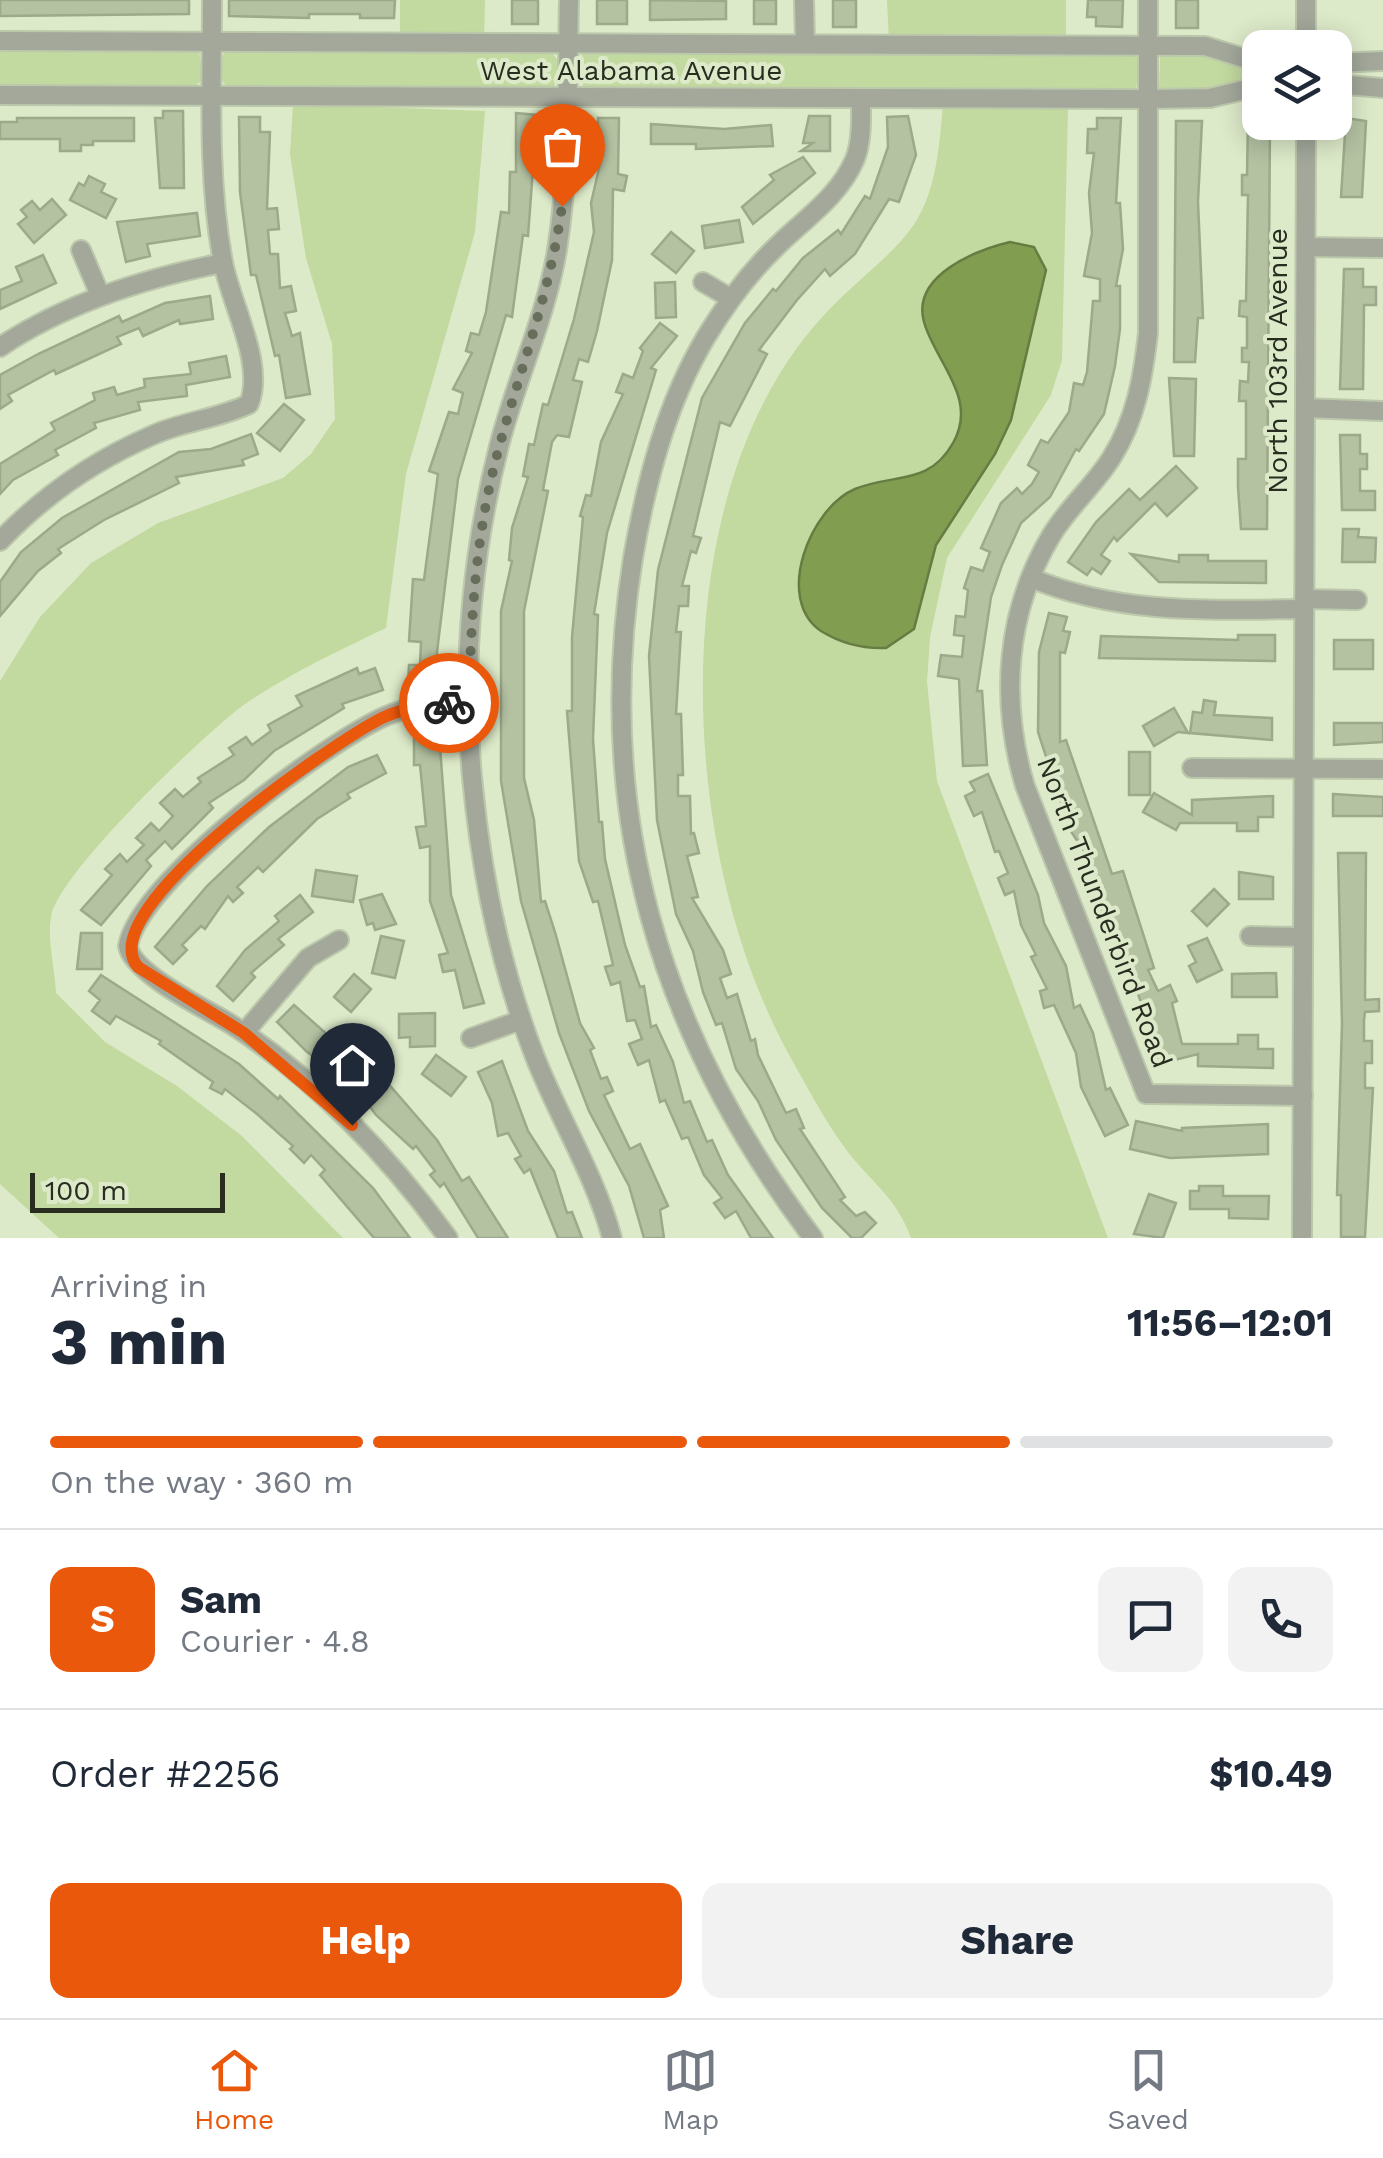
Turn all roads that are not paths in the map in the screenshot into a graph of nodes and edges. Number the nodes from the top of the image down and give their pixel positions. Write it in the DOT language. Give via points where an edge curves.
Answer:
graph roads {
  1 [pos="212,0"];
  2 [pos="570,0"];
  3 [pos="804,0"];
  4 [pos="1148,0"];
  5 [pos="1306,0"];
  6 [pos="1306,30"];
  7 [pos="0,41"];
  8 [pos="212,42"];
  9 [pos="805,42"];
  10 [pos="568,43"];
  11 [pos="1148,47"];
  12 [pos="1242,57"];
  13 [pos="1383,61"];
  14 [pos="1352,62"];
  15 [pos="1352,85"];
  16 [pos="1383,88"];
  17 [pos="1242,90"];
  18 [pos="0,94"];
  19 [pos="212,96"];
  20 [pos="568,98"];
  21 [pos="862,99"];
  22 [pos="1148,99"];
  23 [pos="1306,140"];
  24 [pos="1306,246"];
  25 [pos="1383,248"];
  26 [pos="81,250"];
  27 [pos="223,263"];
  28 [pos="703,282"];
  29 [pos="100,295"];
  30 [pos="730,298"];
  31 [pos="0,347"];
  32 [pos="1304,408"];
  33 [pos="1383,411"];
  34 [pos="1120,443"];
  35 [pos="1139,453"];
  36 [pos="0,542"];
  37 [pos="1031,578"];
  38 [pos="1357,600"];
  39 [pos="1304,604"];
  40 [pos="469,703"];
  41 [pos="1192,768"];
  42 [pos="1303,768"];
  43 [pos="1383,769"];
  44 [pos="1250,936"];
  45 [pos="1302,937"];
  46 [pos="339,940"];
  47 [pos="521,1020"];
  48 [pos="244,1033"];
  49 [pos="471,1038"];
  50 [pos="1303,1096"];
  51 [pos="448,1238"];
  52 [pos="612,1238"];
  53 [pos="812,1238"];
  54 [pos="1302,1238"];
  1 -- 8 [label="street"];
  2 -- 10 [label="street"];
  3 -- 9 [label="street"];
  4 -- 11 [label="street, North Thunderbird Road"];
  5 -- 6 [label="street"];
  7 -- 8 [label="street, West Alabama Avenue"];
  8 -- 10 [label="street, West Alabama Avenue"];
  8 -- 19 [label="street"];
  9 -- 10 [label="street, West Alabama Avenue"];
  9 -- 11 [label="street, West Alabama Avenue"];
  10 -- 20 [label="street"];
  11 -- 12 [label="street, West Alabama Avenue" via="1217,48"];
  11 -- 22 [label="street, North Thunderbird Road"];
  13 -- 14 [label="street"];
  15 -- 16 [label="street"];
  17 -- 22 [label="street, West Alabama Avenue"];
  18 -- 19 [label="street, West Alabama Avenue"];
  19 -- 20 [label="street, West Alabama Avenue"];
  19 -- 27 [label="street"];
  20 -- 21 [label="street, West Alabama Avenue"];
  20 -- 40 [label="street" via="556,252 499,446 471,596"];
  21 -- 22 [label="street, West Alabama Avenue"];
  21 -- 30 [label="street" via="856,154 844,179"];
  22 -- 34 [label="street, North Thunderbird Road" via="1148,333 1136,401"];
  23 -- 24 [label="street, North 103rd Avenue"];
  24 -- 25 [label="street"];
  24 -- 32 [label="street, North 103rd Avenue"];
  26 -- 29 [label="street"];
  27 -- 29 [label="street"];
  27 -- 36 [label="street" via="255,382 249,404 154,434 84,471"];
  28 -- 30 [label="street"];
  29 -- 31 [label="street"];
  30 -- 53 [label="street" via="675,400 642,510 623,640 624,769 648,914 686,1026 754,1157"];
  32 -- 33 [label="street"];
  32 -- 39 [label="street, North 103rd Avenue"];
  34 -- 35 [label="street"];
  34 -- 37 [label="street, North Thunderbird Road" via="1050,537"];
  37 -- 39 [label="street" via="1086,599 1140,608"];
  37 -- 50 [label="street, North Thunderbird Road" via="1010,658 1012,743 1146,1094"];
  38 -- 39 [label="street"];
  39 -- 42 [label="street, North 103rd Avenue"];
  40 -- 47 [label="street" via="485,878"];
  40 -- 48 [label="street" via="403,710 331,747 231,824 139,920 128,946 138,967"];
  41 -- 42 [label="street"];
  42 -- 43 [label="street"];
  42 -- 45 [label="street, North 103rd Avenue"];
  44 -- 45 [label="street"];
  45 -- 50 [label="street, North 103rd Avenue"];
  46 -- 48 [label="street" via="308,958"];
  47 -- 49 [label="street"];
  47 -- 52 [label="street"];
  48 -- 51 [label="street" via="352,1125"];
  50 -- 54 [label="street, North 103rd Avenue"];
}
